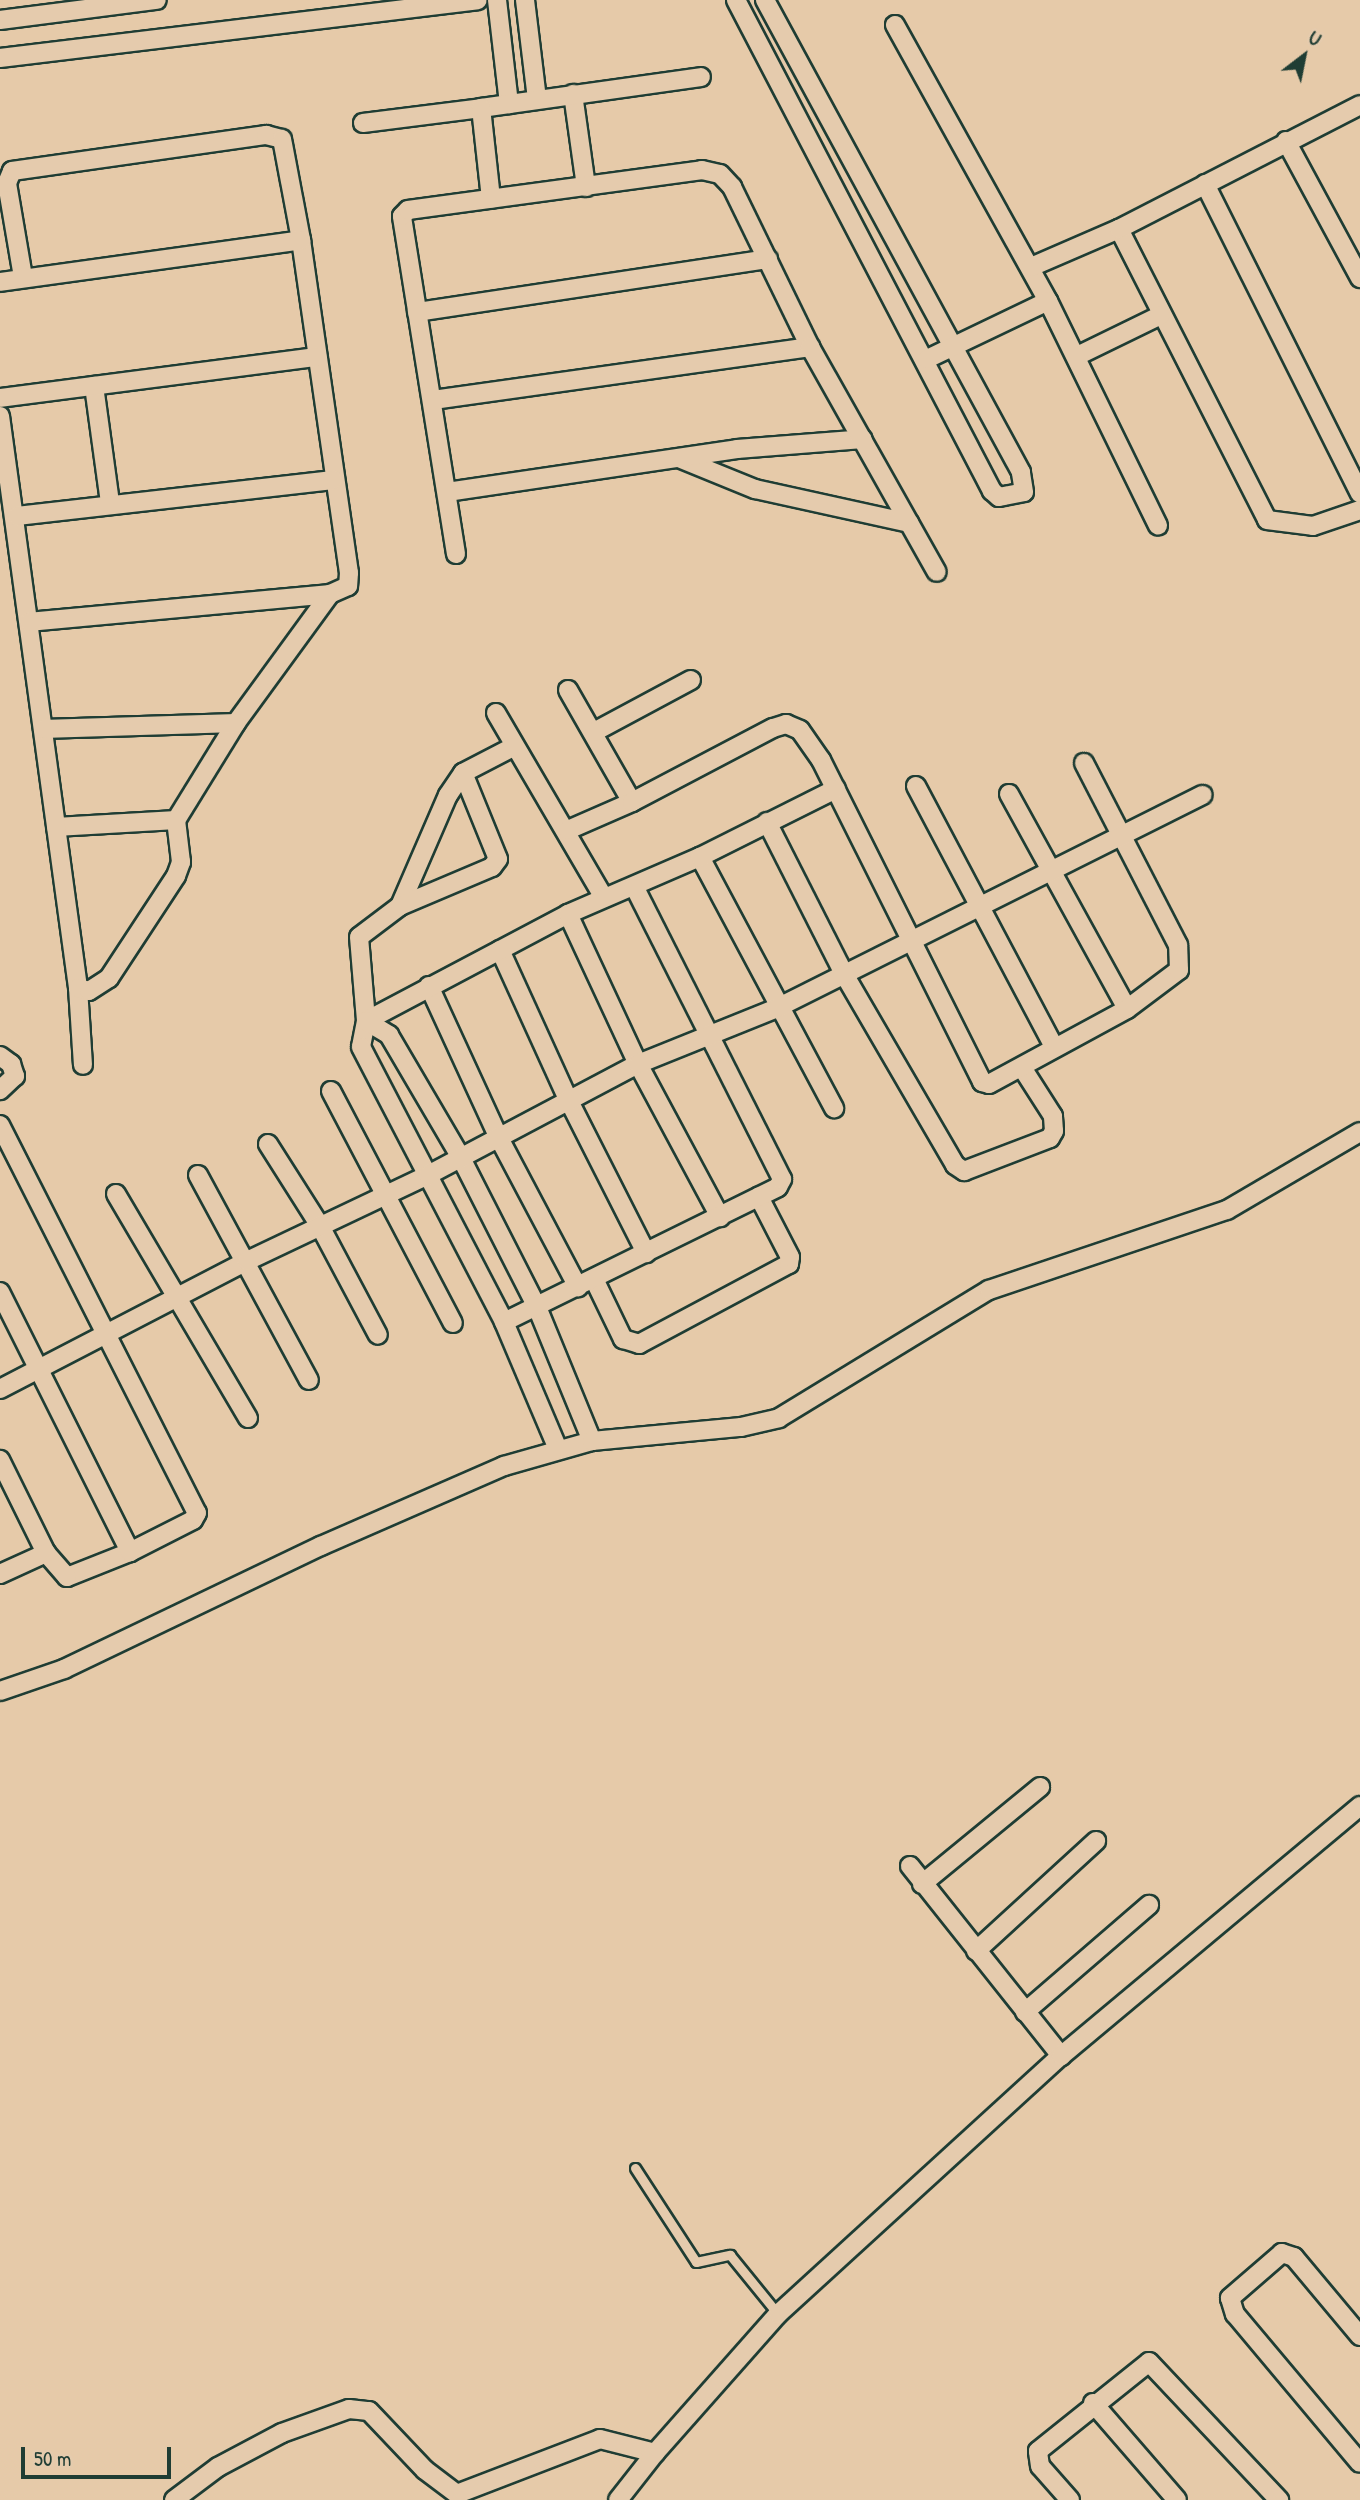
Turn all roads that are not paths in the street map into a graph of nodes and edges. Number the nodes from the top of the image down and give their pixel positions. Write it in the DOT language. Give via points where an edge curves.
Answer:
graph roads {
  1 [pos="157,0"];
  2 [pos="477,0"];
  3 [pos="497,0"];
  4 [pos="525,0"];
  5 [pos="736,0"];
  6 [pos="765,0"];
  7 [pos="0,20"];
  8 [pos="895,24"];
  9 [pos="0,58"];
  10 [pos="701,77"];
  11 [pos="573,94"];
  12 [pos="537,99"];
  13 [pos="509,104"];
  14 [pos="1360,105"];
  15 [pos="481,108"];
  16 [pos="363,123"];
  17 [pos="1286,141"];
  18 [pos="1205,184"];
  19 [pos="586,187"];
  20 [pos="4,191"];
  21 [pos="491,198"];
  22 [pos="1119,229"];
  23 [pos="301,240"];
  24 [pos="768,259"];
  25 [pos="1031,267"];
  26 [pos="23,277"];
  27 [pos="1360,278"];
  28 [pos="0,282"];
  29 [pos="1048,301"];
  30 [pos="417,312"];
  31 [pos="1161,316"];
  32 [pos="953,346"];
  33 [pos="810,347"];
  34 [pos="1077,356"];
  35 [pos="317,357"];
  36 [pos="927,359"];
  37 [pos="94,386"];
  38 [pos="0,398"];
  39 [pos="433,401"];
  40 [pos="1,427"];
  41 [pos="863,439"];
  42 [pos="681,459"];
  43 [pos="3,461"];
  44 [pos="333,480"];
  45 [pos="447,492"];
  46 [pos="1360,493"];
  47 [pos="110,503"];
  48 [pos="1360,510"];
  49 [pos="17,516"];
  50 [pos="909,523"];
  51 [pos="1158,526"];
  52 [pos="456,554"];
  53 [pos="937,572"];
  54 [pos="330,594"];
  55 [pos="29,622"];
  56 [pos="691,680"];
  57 [pos="568,690"];
  58 [pos="496,713"];
  59 [pos="236,723"];
  60 [pos="43,729"];
  61 [pos="594,732"];
  62 [pos="513,747"];
  63 [pos="1084,763"];
  64 [pos="463,773"];
  65 [pos="916,786"];
  66 [pos="836,789"];
  67 [pos="1009,794"];
  68 [pos="1203,795"];
  69 [pos="632,802"];
  70 [pos="176,821"];
  71 [pos="767,822"];
  72 [pos="56,827"];
  73 [pos="568,830"];
  74 [pos="1120,835"];
  75 [pos="699,857"];
  76 [pos="1047,871"];
  77 [pos="634,886"];
  78 [pos="604,898"];
  79 [pos="977,905"];
  80 [pos="400,906"];
  81 [pos="568,914"];
  82 [pos="913,937"];
  83 [pos="500,950"];
  84 [pos="844,974"];
  85 [pos="429,986"];
  86 [pos="78,988"];
  87 [pos="776,1008"];
  88 [pos="1127,1009"];
  89 [pos="366,1021"];
  90 [pos="710,1033"];
  91 [pos="1054,1047"];
  92 [pos="0,1056"];
  93 [pos="638,1064"];
  94 [pos="83,1065"];
  95 [pos="1023,1069"];
  96 [pos="0,1090"];
  97 [pos="331,1091"];
  98 [pos="568,1099"];
  99 [pos="834,1108"];
  100 [pos="0,1125"];
  101 [pos="1360,1132"];
  102 [pos="499,1138"];
  103 [pos="268,1143"];
  104 [pos="460,1156"];
  105 [pos="198,1175"];
  106 [pos="428,1175"];
  107 [pos="116,1194"];
  108 [pos="387,1196"];
  109 [pos="759,1197"];
  110 [pos="720,1217"];
  111 [pos="320,1226"];
  112 [pos="646,1253"];
  113 [pos="247,1261"];
  114 [pos="586,1283"];
  115 [pos="0,1292"];
  116 [pos="178,1296"];
  117 [pos="537,1307"];
  118 [pos="504,1322"];
  119 [pos="453,1323"];
  120 [pos="106,1332"];
  121 [pos="378,1335"];
  122 [pos="40,1367"];
  123 [pos="309,1380"];
  124 [pos="0,1389"];
  125 [pos="248,1418"];
  126 [pos="592,1441"];
  127 [pos="558,1449"];
  128 [pos="0,1460"];
  129 [pos="4,1480"];
  130 [pos="130,1552"];
  131 [pos="46,1553"];
  132 [pos="0,1574"];
  133 [pos="0,1691"];
  134 [pos="1040,1787"];
  135 [pos="1360,1806"];
  136 [pos="1096,1841"];
  137 [pos="909,1866"];
  138 [pos="922,1884"];
  139 [pos="1149,1905"];
  140 [pos="976,1951"];
  141 [pos="1025,2012"];
  142 [pos="1060,2056"];
  143 [pos="635,2168"];
  144 [pos="778,2314"];
  145 [pos="1360,2336"];
  146 [pos="1093,2403"];
  147 [pos="655,2453"];
  148 [pos="1360,2463"];
  149 [pos="459,2497"];
  150 [pos="1064,2498"];
  151 [pos="174,2500"];
  152 [pos="618,2500"];
  153 [pos="1177,2500"];
  154 [pos="1279,2500"];
  1 -- 7 [label="street"];
  2 -- 9 [label="street"];
  3 -- 13 [label="street"];
  4 -- 12 [label="street"];
  5 -- 36 [label="street"];
  6 -- 32 [label="street"];
  8 -- 25 [label="street"];
  10 -- 11 [label="street"];
  11 -- 12 [label="street"];
  11 -- 19 [label="street"];
  12 -- 13 [label="street"];
  13 -- 15 [label="street"];
  14 -- 17 [label="street"];
  15 -- 16 [label="street"];
  15 -- 21 [label="street"];
  17 -- 18 [label="street"];
  17 -- 27 [label="street"];
  18 -- 22 [label="street"];
  18 -- 46 [label="street"];
  19 -- 21 [label="street"];
  19 -- 24 [label="street" via="702,170 720,174 732,187"];
  20 -- 23 [label="street" via="8,177 17,169 273,134 284,145"];
  20 -- 26 [label="street"];
  21 -- 30 [label="street" via="408,210 402,216"];
  22 -- 25 [label="street"];
  22 -- 31 [label="street"];
  23 -- 26 [label="street"];
  23 -- 35 [label="street"];
  24 -- 30 [label="street"];
  24 -- 33 [label="street"];
  25 -- 29 [label="street"];
  26 -- 28 [label="street"];
  29 -- 32 [label="street"];
  29 -- 34 [label="street"];
  30 -- 39 [label="street"];
  31 -- 34 [label="street"];
  31 -- 48 [label="street" via="1267,520 1313,526"];
  32 -- 36 [label="street"];
  32 -- 36 [label="street" via="1021,472 1024,492 995,496"];
  33 -- 39 [label="street"];
  33 -- 41 [label="street"];
  34 -- 51 [label="street"];
  35 -- 37 [label="street"];
  35 -- 44 [label="street"];
  37 -- 38 [label="street"];
  37 -- 47 [label="street"];
  39 -- 45 [label="street"];
  40 -- 43 [label="street"];
  41 -- 42 [label="street"];
  41 -- 50 [label="street"];
  42 -- 45 [label="street"];
  42 -- 50 [label="street" via="755,489"];
  43 -- 49 [label="street"];
  44 -- 47 [label="street"];
  44 -- 54 [label="street" via="349,573 348,586"];
  45 -- 52 [label="street"];
  47 -- 49 [label="street"];
  49 -- 55 [label="street"];
  50 -- 53 [label="street"];
  54 -- 55 [label="street"];
  54 -- 59 [label="street"];
  55 -- 60 [label="street"];
  56 -- 61 [label="street"];
  57 -- 61 [label="street"];
  58 -- 62 [label="street"];
  59 -- 60 [label="street"];
  59 -- 70 [label="street"];
  60 -- 72 [label="street"];
  61 -- 69 [label="street"];
  62 -- 64 [label="street"];
  62 -- 73 [label="street"];
  63 -- 74 [label="street"];
  64 -- 80 [label="street" via="448,795"];
  64 -- 80 [label="street" via="498,859 492,867"];
  65 -- 79 [label="street"];
  66 -- 69 [label="street" via="800,730 786,724"];
  66 -- 71 [label="street"];
  66 -- 82 [label="street"];
  67 -- 76 [label="street"];
  68 -- 74 [label="street"];
  69 -- 73 [label="street"];
  70 -- 72 [label="street"];
  70 -- 86 [label="street" via="181,863 176,876 109,978 89,991"];
  71 -- 75 [label="street"];
  71 -- 84 [label="street"];
  72 -- 86 [label="street"];
  73 -- 78 [label="street"];
  74 -- 76 [label="street"];
  74 -- 88 [label="street" via="1178,945 1181,960 1179,970"];
  75 -- 77 [label="street"];
  75 -- 87 [label="street"];
  76 -- 79 [label="street"];
  76 -- 88 [label="street"];
  77 -- 78 [label="street"];
  77 -- 90 [label="street"];
  78 -- 81 [label="street"];
  79 -- 82 [label="street"];
  79 -- 91 [label="street"];
  80 -- 89 [label="street" via="359,937"];
  81 -- 83 [label="street"];
  81 -- 93 [label="street"];
  82 -- 84 [label="street"];
  82 -- 95 [label="street" via="982,1082 989,1084"];
  83 -- 85 [label="street"];
  83 -- 98 [label="street"];
  84 -- 87 [label="street"];
  84 -- 95 [label="street" via="955,1165 964,1171 1050,1139 1052,1116"];
  85 -- 89 [label="street"];
  85 -- 102 [label="street"];
  86 -- 94 [label="street"];
  87 -- 90 [label="street"];
  87 -- 99 [label="street"];
  88 -- 91 [label="street"];
  89 -- 104 [label="street" via="389,1035"];
  89 -- 106 [label="street" via="361,1046"];
  90 -- 93 [label="street"];
  90 -- 109 [label="street" via="781,1171 778,1187"];
  91 -- 95 [label="street"];
  92 -- 96 [label="street" via="11,1064 15,1076"];
  93 -- 98 [label="street"];
  93 -- 110 [label="street"];
  97 -- 108 [label="street"];
  98 -- 102 [label="street"];
  98 -- 112 [label="street"];
  100 -- 120 [label="street"];
  101 -- 126 [label="street" via="1227,1210 989,1290 779,1418 741,1427"];
  102 -- 104 [label="street"];
  102 -- 114 [label="street"];
  103 -- 111 [label="street"];
  104 -- 106 [label="street"];
  104 -- 117 [label="street"];
  105 -- 113 [label="street"];
  106 -- 108 [label="street"];
  106 -- 118 [label="street"];
  107 -- 116 [label="street"];
  108 -- 111 [label="street"];
  108 -- 119 [label="street"];
  109 -- 110 [label="street"];
  109 -- 114 [label="street" via="790,1256 789,1264 639,1344 623,1339"];
  110 -- 112 [label="street"];
  111 -- 113 [label="street"];
  111 -- 121 [label="street"];
  112 -- 114 [label="street"];
  113 -- 116 [label="street"];
  113 -- 123 [label="street"];
  114 -- 117 [label="street"];
  115 -- 122 [label="street"];
  116 -- 120 [label="street"];
  116 -- 125 [label="street"];
  117 -- 118 [label="street"];
  117 -- 126 [label="street"];
  118 -- 127 [label="street"];
  120 -- 122 [label="street"];
  120 -- 130 [label="street" via="196,1504 192,1520"];
  122 -- 124 [label="street"];
  122 -- 130 [label="street"];
  126 -- 127 [label="street"];
  127 -- 133 [label="street" via="484,1474 64,1669"];
  128 -- 129 [label="street"];
  129 -- 131 [label="street"];
  130 -- 131 [label="street" via="67,1577"];
  131 -- 132 [label="street"];
  134 -- 138 [label="street"];
  135 -- 142 [label="street"];
  136 -- 140 [label="street"];
  137 -- 138 [label="street"];
  138 -- 140 [label="street"];
  139 -- 141 [label="street"];
  140 -- 141 [label="street"];
  141 -- 142 [label="street"];
  142 -- 144 [label="street"];
  143 -- 144 [label="lane" via="696,2262 730,2255"];
  144 -- 147 [label="street"];
  145 -- 148 [label="street" via="1294,2257 1282,2253 1230,2298 1235,2314"];
  146 -- 150 [label="street" via="1042,2444 1036,2457"];
  146 -- 153 [label="street"];
  146 -- 154 [label="street" via="1142,2363 1155,2363"];
  147 -- 149 [label="street" via="600,2439"];
  147 -- 152 [label="street"];
  149 -- 151 [label="street" via="425,2470 369,2411 349,2409 272,2439 218,2467"];
}
